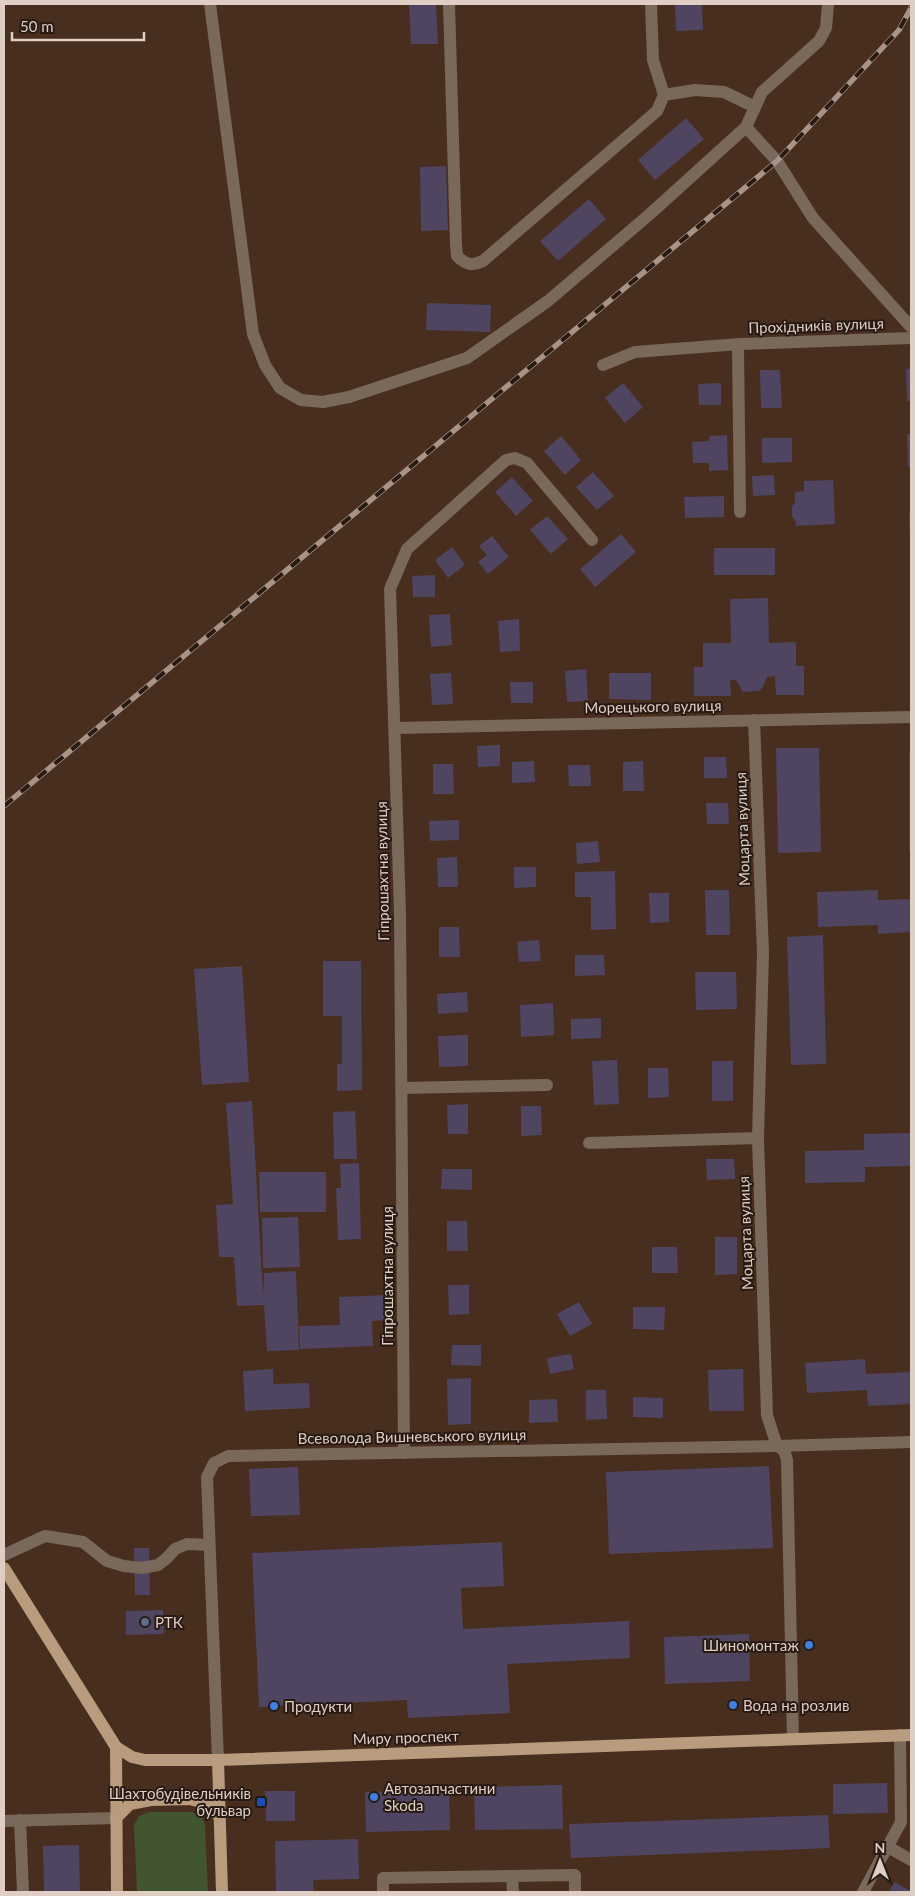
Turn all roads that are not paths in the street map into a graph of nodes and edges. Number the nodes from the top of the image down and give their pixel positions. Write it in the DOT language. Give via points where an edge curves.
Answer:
graph roads {
  1 [pos="210,4"];
  2 [pos="448,4"];
  3 [pos="651,4"];
  4 [pos="828,4"];
  5 [pos="664,95"];
  6 [pos="755,108"];
  7 [pos="746,127"];
  8 [pos="911,327"];
  9 [pos="911,338"];
  10 [pos="740,344"];
  11 [pos="603,365"];
  12 [pos="740,512"];
  13 [pos="592,540"];
  14 [pos="911,716"];
  15 [pos="754,720"];
  16 [pos="395,728"];
  17 [pos="547,1085"];
  18 [pos="402,1088"];
  19 [pos="758,1138"];
  20 [pos="589,1143"];
  21 [pos="911,1442"];
  22 [pos="777,1446"];
  23 [pos="404,1453"];
  24 [pos="209,1544"];
  25 [pos="4,1555"];
  26 [pos="4,1568"];
  27 [pos="905,1735"];
  28 [pos="793,1740"];
  29 [pos="116,1747"];
  30 [pos="218,1760"];
  31 [pos="220,1816"];
  32 [pos="116,1818"];
  33 [pos="20,1820"];
  34 [pos="4,1821"];
  35 [pos="888,1847"];
  36 [pos="911,1860"];
  37 [pos="512,1876"];
  38 [pos="22,1892"];
  39 [pos="117,1892"];
  40 [pos="222,1892"];
  41 [pos="384,1892"];
  42 [pos="513,1892"];
  43 [pos="575,1892"];
  44 [pos="863,1892"];
  1 -- 7 [label="street" via="253,334 265,365 280,388 301,400 323,402 349,397 467,358 548,301"];
  2 -- 5 [label="street" via="456,244 457,256 465,264 483,262 657,111"];
  3 -- 5 [label="street" via="653,60"];
  4 -- 6 [label="street" via="826,28 819,41 762,92"];
  5 -- 6 [label="street" via="695,90 724,92"];
  6 -- 7 [label="street"];
  7 -- 8 [label="street" via="777,161 813,218"];
  9 -- 10 [label="street, Прохідників вулиця"];
  10 -- 11 [label="street" via="635,352"];
  10 -- 12 [label="street, Прохідників вулиця" via="737,349"];
  13 -- 16 [label="street, Гіпрошахтна вулиця" via="527,463 515,458 506,460 407,548 390,589"];
  14 -- 15 [label="street, Морецького вулиця"];
  15 -- 16 [label="street, Морецького вулиця"];
  15 -- 19 [label="street, Моцарта вулиця" via="763,953"];
  16 -- 18 [label="street, Гіпрошахтна вулиця"];
  17 -- 18 [label="street"];
  18 -- 23 [label="street, Гіпрошахтна вулиця"];
  19 -- 20 [label="street"];
  19 -- 22 [label="street, Моцарта вулиця" via="767,1415"];
  21 -- 22 [label="street, Всеволода Вишневського вулиця"];
  22 -- 23 [label="street, Всеволода Вишневського вулиця"];
  22 -- 28 [label="street, Моцарта вулиця" via="784,1450 787,1460"];
  23 -- 24 [label="street, Всеволода Вишневського вулиця" via="228,1456 214,1463 207,1477"];
  24 -- 25 [label="street" via="187,1544 175,1549 158,1565 142,1568 108,1561 83,1542 45,1536"];
  24 -- 30 [label="street, Всеволода Вишневського вулиця"];
  26 -- 29 [label="main road"];
  27 -- 28 [label="main road, Миру проспект"];
  27 -- 35 [label="street" via="901,1822"];
  28 -- 30 [label="main road, Миру проспект"];
  29 -- 30 [label="main road, Миру проспект" via="145,1760"];
  29 -- 32 [label="main road"];
  30 -- 31 [label="main road"];
  31 -- 32 [label="main road" via="206,1803 189,1799 130,1804"];
  31 -- 40 [label="main road"];
  32 -- 33 [label="street"];
  32 -- 39 [label="main road"];
  33 -- 34 [label="street"];
  33 -- 38 [label="street"];
  35 -- 36 [label="street"];
  35 -- 44 [label="street"];
  37 -- 41 [label="street" via="383,1878"];
  37 -- 42 [label="street"];
  37 -- 43 [label="street" via="575,1875"];
}
